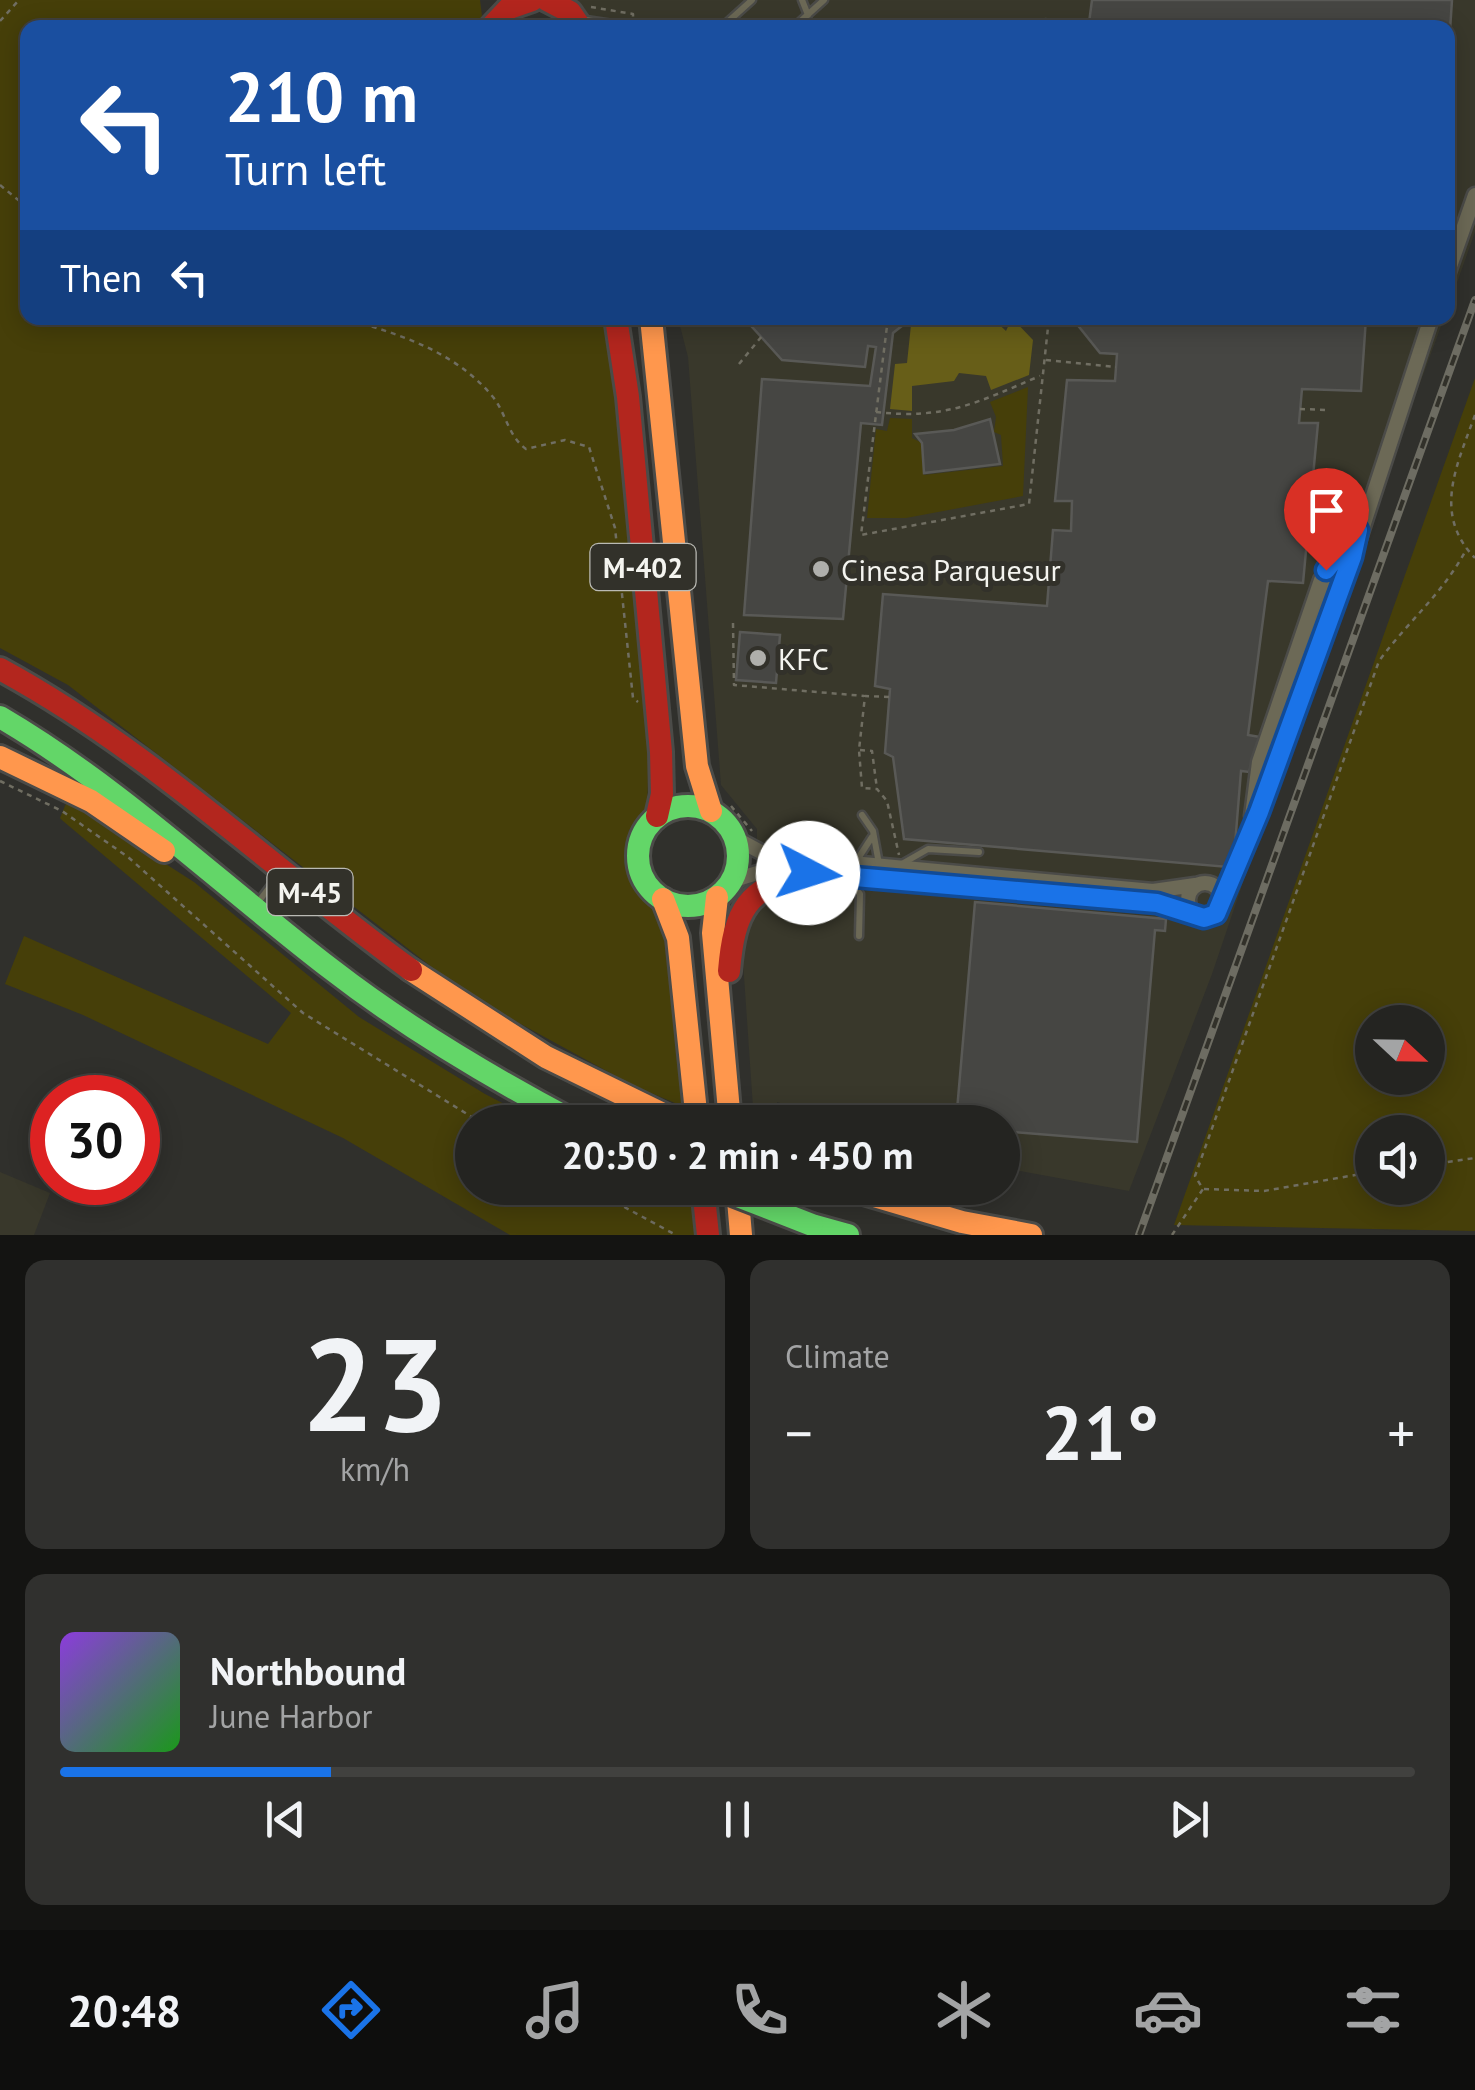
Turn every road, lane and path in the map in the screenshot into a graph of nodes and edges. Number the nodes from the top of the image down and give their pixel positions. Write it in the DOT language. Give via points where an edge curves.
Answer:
graph roads {
  1 [pos="19,0"];
  2 [pos="532,0"];
  3 [pos="547,0"];
  4 [pos="752,0"];
  5 [pos="802,0"];
  6 [pos="824,0"];
  7 [pos="633,14"];
  8 [pos="808,15"];
  9 [pos="580,16"];
  10 [pos="498,20"];
  11 [pos="730,20"];
  12 [pos="803,20"];
  13 [pos="0,21"];
  14 [pos="0,185"];
  15 [pos="1475,195"];
  16 [pos="20,201"];
  17 [pos="1455,252"];
  18 [pos="368,325"];
  19 [pos="617,325"];
  20 [pos="652,325"];
  21 [pos="887,325"];
  22 [pos="1049,325"];
  23 [pos="1429,325"];
  24 [pos="762,336"];
  25 [pos="1045,360"];
  26 [pos="739,364"];
  27 [pos="1116,367"];
  28 [pos="1042,375"];
  29 [pos="1300,409"];
  30 [pos="1327,410"];
  31 [pos="874,412"];
  32 [pos="1475,415"];
  33 [pos="1358,530"];
  34 [pos="1466,548"];
  35 [pos="1352,557"];
  36 [pos="1475,558"];
  37 [pos="733,622"];
  38 [pos="0,660"];
  39 [pos="0,668"];
  40 [pos="45,692"];
  41 [pos="865,696"];
  42 [pos="890,698"];
  43 [pos="0,717"];
  44 [pos="657,719"];
  45 [pos="859,750"];
  46 [pos="0,757"];
  47 [pos="0,782"];
  48 [pos="878,789"];
  49 [pos="719,806"];
  50 [pos="1253,810"];
  51 [pos="862,815"];
  52 [pos="656,816"];
  53 [pos="873,831"];
  54 [pos="747,837"];
  55 [pos="1248,838"];
  56 [pos="980,852"];
  57 [pos="854,862"];
  58 [pos="879,864"];
  59 [pos="898,866"];
  60 [pos="283,870"];
  61 [pos="808,873"];
  62 [pos="845,876"];
  63 [pos="1196,885"];
  64 [pos="724,889"];
  65 [pos="1222,897"];
  66 [pos="663,900"];
  67 [pos="255,906"];
  68 [pos="1192,913"];
  69 [pos="860,936"];
  70 [pos="304,948"];
  71 [pos="723,1046"];
  72 [pos="545,1105"];
  73 [pos="637,1105"];
  74 [pos="694,1105"];
  75 [pos="728,1105"];
  76 [pos="455,1107"];
  77 [pos="1475,1158"];
  78 [pos="1445,1162"];
  79 [pos="1355,1175"];
  80 [pos="1202,1189"];
  81 [pos="620,1205"];
  82 [pos="705,1205"];
  83 [pos="738,1205"];
  84 [pos="761,1205"];
  85 [pos="904,1205"];
  86 [pos="676,1235"];
  87 [pos="708,1235"];
  88 [pos="741,1235"];
  89 [pos="848,1235"];
  90 [pos="1031,1235"];
  91 [pos="1172,1235"];
  1 -- 13 [label="path"];
  2 -- 10 [label="highway"];
  3 -- 9 [label="highway"];
  4 -- 11 [label="lane"];
  5 -- 8 [label="lane"];
  6 -- 8 [label="lane"];
  7 -- 9 [label="path"];
  8 -- 12 [label="lane"];
  14 -- 16 [label="path"];
  15 -- 17 [label="street"];
  18 -- 44 [label="path" via="464,365 526,449 566,440 589,447 616,528 634,698"];
  19 -- 44 [label="highway, M-402"];
  20 -- 49 [label="highway, M-402" via="696,756 702,792"];
  21 -- 31 [label="path"];
  22 -- 25 [label="path"];
  23 -- 33 [label="street"];
  24 -- 26 [label="path"];
  25 -- 27 [label="path"];
  25 -- 28 [label="path"];
  28 -- 31 [label="path" via="938,415"];
  28 -- 31 [label="path" via="1029,504 861,535"];
  29 -- 30 [label="path"];
  32 -- 34 [label="path" via="1452,479 1454,531"];
  33 -- 35 [label="street"];
  33 -- 50 [label="street" via="1321,580 1258,762"];
  34 -- 36 [label="path"];
  34 -- 80 [label="path" via="1450,582 1379,661 1194,1176"];
  35 -- 50 [label="lane" via="1333,576"];
  35 -- 55 [label="street"];
  37 -- 41 [label="path" via="734,686"];
  38 -- 40 [label="highway"];
  39 -- 40 [label="highway, M-45"];
  40 -- 60 [label="highway, M-45" via="148,759"];
  41 -- 42 [label="path"];
  41 -- 45 [label="path"];
  43 -- 67 [label="highway, M-45" via="90,772"];
  44 -- 52 [label="highway, M-402" via="662,786"];
  45 -- 48 [label="path" via="872,751"];
  45 -- 48 [label="path" via="862,788"];
  46 -- 70 [label="highway" via="110,813"];
  47 -- 76 [label="path" via="62,810 128,857 303,1013"];
  48 -- 59 [label="path" via="900,847"];
  49 -- 52 [label="highway" via="686,806"];
  49 -- 54 [label="path"];
  49 -- 54 [label="highway, M-402" via="727,824"];
  50 -- 55 [label="street"];
  51 -- 53 [label="lane"];
  52 -- 66 [label="highway, M-402" via="643,834 638,859 646,883"];
  53 -- 57 [label="lane"];
  53 -- 58 [label="lane"];
  54 -- 57 [label="street" via="774,855"];
  54 -- 64 [label="highway"];
  55 -- 65 [label="street"];
  56 -- 59 [label="lane" via="928,849"];
  57 -- 58 [label="street"];
  58 -- 59 [label="street"];
  59 -- 63 [label="street" via="1152,890"];
  60 -- 67 [label="lane, M-45"];
  60 -- 73 [label="highway, M-45" via="432,986 539,1054"];
  61 -- 62 [label="street"];
  61 -- 64 [label="street" via="772,870"];
  61 -- 71 [label="highway" via="767,886 738,914"];
  62 -- 68 [label="street" via="1157,903"];
  62 -- 69 [label="lane" via="860,894"];
  63 -- 65 [label="street" via="1212,885"];
  63 -- 68 [label="street" via="1188,899"];
  64 -- 66 [label="highway" via="686,906"];
  64 -- 71 [label="highway" via="713,933"];
  65 -- 68 [label="street" via="1216,914"];
  66 -- 74 [label="highway, M-402" via="678,938"];
  67 -- 70 [label="highway, M-45"];
  70 -- 72 [label="highway, M-45" via="453,1053"];
  71 -- 75 [label="highway"];
  77 -- 78 [label="path"];
  79 -- 80 [label="path" via="1264,1192"];
  80 -- 91 [label="path"];
  81 -- 86 [label="path"];
  82 -- 87 [label="highway"];
  83 -- 88 [label="highway"];
  84 -- 89 [label="highway, bridge"];
  85 -- 90 [label="highway"];
}
